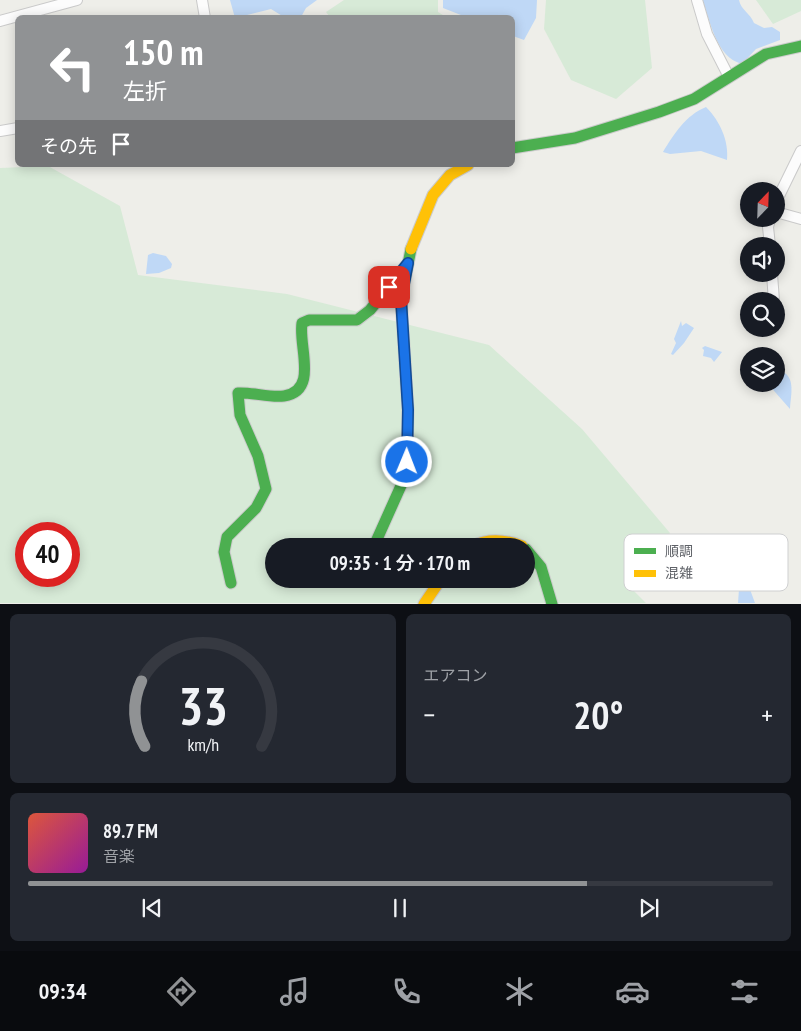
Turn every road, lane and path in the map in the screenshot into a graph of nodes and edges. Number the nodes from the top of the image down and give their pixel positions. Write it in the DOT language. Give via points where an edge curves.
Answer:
graph roads {
  1 [pos="77,0"];
  2 [pos="202,0"];
  3 [pos="697,0"];
  4 [pos="22,15"];
  5 [pos="204,15"];
  6 [pos="15,17"];
  7 [pos="0,21"];
  8 [pos="801,46"];
  9 [pos="729,77"];
  10 [pos="15,128"];
  11 [pos="0,130"];
  12 [pos="515,148"];
  13 [pos="801,150"];
  14 [pos="464,167"];
  15 [pos="785,183"];
  16 [pos="785,215"];
  17 [pos="801,219"];
  18 [pos="408,263"];
  19 [pos="378,538"];
  20 [pos="535,556"];
  21 [pos="231,583"];
  22 [pos="435,588"];
  23 [pos="424,604"];
  24 [pos="552,604"];
  1 -- 4 [label="street"];
  2 -- 5 [label="street"];
  3 -- 9 [label="street" via="707,34"];
  6 -- 7 [label="street"];
  8 -- 9 [label="street" via="766,54"];
  9 -- 12 [label="street" via="694,99 600,131"];
  10 -- 11 [label="street"];
  13 -- 15 [label="street"];
  14 -- 18 [label="street" via="450,175 433,195 411,247"];
  16 -- 17 [label="street"];
  18 -- 19 [label="street" via="401,299 408,410 407,462 404,479"];
  18 -- 21 [label="street" via="370,310 357,320 309,320 302,323 299,337 306,371 305,380 297,391 285,396 250,391 238,393 238,410 256,452 266,489 256,508 227,537 224,552"];
  20 -- 24 [label="street" via="544,569"];
  22 -- 23 [label="street"];
}
